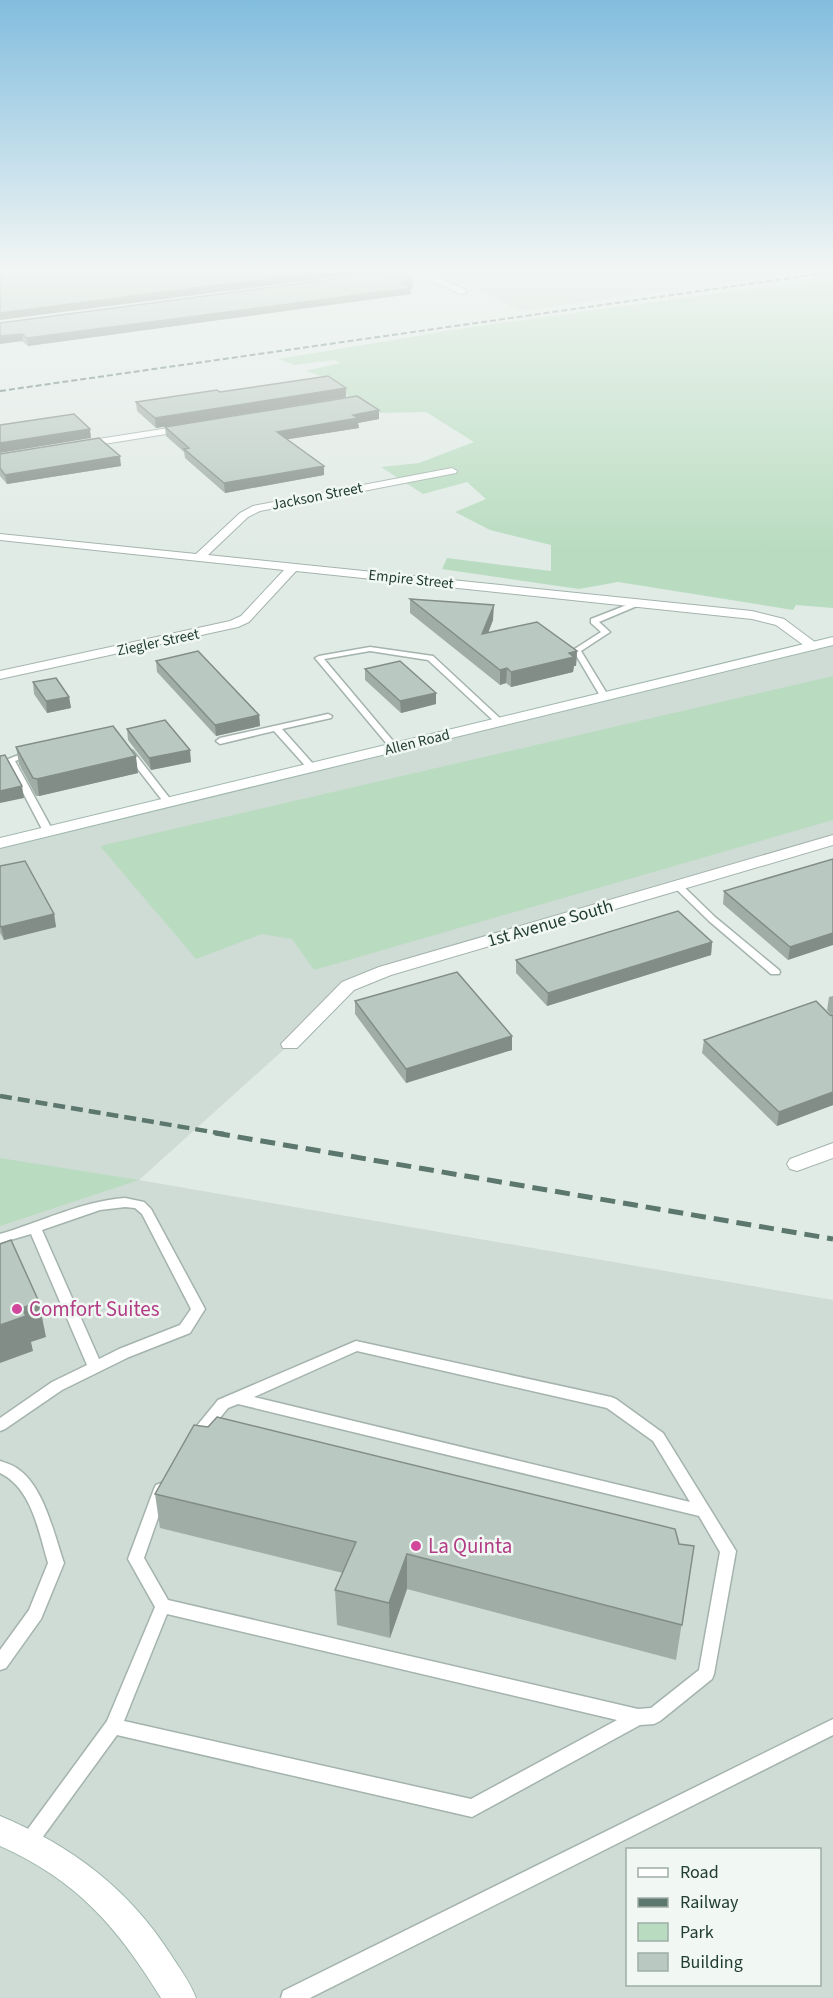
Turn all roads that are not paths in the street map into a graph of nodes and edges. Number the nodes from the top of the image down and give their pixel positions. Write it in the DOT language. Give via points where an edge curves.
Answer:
graph roads {
  1 [pos="203,425"];
  2 [pos="67,447"];
  3 [pos="452,471"];
  4 [pos="0,537"];
  5 [pos="199,557"];
  6 [pos="293,567"];
  7 [pos="640,603"];
  8 [pos="833,641"];
  9 [pos="814,646"];
  10 [pos="0,675"];
  11 [pos="605,697"];
  12 [pos="328,716"];
  13 [pos="500,722"];
  14 [pos="276,728"];
  15 [pos="220,741"];
  16 [pos="125,746"];
  17 [pos="395,748"];
  18 [pos="45,750"];
  19 [pos="312,768"];
  20 [pos="168,802"];
  21 [pos="48,831"];
  22 [pos="833,840"];
  23 [pos="0,843"];
  24 [pos="677,885"];
  25 [pos="775,972"];
  26 [pos="290,1044"];
  27 [pos="833,1150"];
  28 [pos="797,1164"];
  29 [pos="35,1228"];
  30 [pos="0,1239"];
  31 [pos="95,1367"];
  32 [pos="237,1398"];
  33 [pos="0,1425"];
  34 [pos="188,1447"];
  35 [pos="0,1467"];
  36 [pos="167,1473"];
  37 [pos="703,1510"];
  38 [pos="163,1606"];
  39 [pos="0,1663"];
  40 [pos="638,1717"];
  41 [pos="113,1726"];
  42 [pos="833,1727"];
  43 [pos="14,1837"];
  44 [pos="180,1998"];
  45 [pos="290,1998"];
  1 -- 2 [label="street"];
  3 -- 5 [label="street, Jackson Street" via="257,508 244,515"];
  4 -- 5 [label="street, Empire Street"];
  5 -- 6 [label="street, Empire Street"];
  6 -- 7 [label="street, Empire Street"];
  6 -- 10 [label="street, Ziegler Street" via="245,619 234,624"];
  7 -- 9 [label="street, Empire Street" via="774,619"];
  7 -- 11 [label="lane" via="594,621 606,632 577,650"];
  8 -- 9 [label="street, Allen Road"];
  9 -- 11 [label="street, Allen Road"];
  11 -- 13 [label="street, Allen Road"];
  12 -- 14 [label="lane"];
  13 -- 17 [label="street, Allen Road"];
  13 -- 17 [label="lane" via="430,658 370,649 319,658"];
  14 -- 15 [label="lane"];
  14 -- 19 [label="lane"];
  16 -- 20 [label="lane"];
  17 -- 19 [label="street, Allen Road"];
  18 -- 21 [label="lane" via="9,760"];
  19 -- 20 [label="street, Allen Road"];
  20 -- 21 [label="street, Allen Road"];
  21 -- 23 [label="street, Allen Road"];
  22 -- 24 [label="street, 1st Avenue South"];
  24 -- 25 [label="lane"];
  24 -- 26 [label="street, 1st Avenue South" via="385,971 348,986"];
  27 -- 28 [label="street"];
  29 -- 30 [label="lane"];
  29 -- 31 [label="lane"];
  29 -- 31 [label="lane" via="103,1206 140,1204 198,1309 185,1329"];
  31 -- 33 [label="lane" via="57,1386"];
  32 -- 34 [label="lane" via="223,1404"];
  32 -- 37 [label="lane"];
  32 -- 37 [label="lane" via="356,1346 611,1403 658,1437"];
  35 -- 39 [label="lane" via="12,1471 28,1486 56,1563 34,1614"];
  36 -- 38 [label="lane" via="136,1558"];
  37 -- 40 [label="lane" via="728,1551 706,1674 654,1716"];
  38 -- 40 [label="lane"];
  38 -- 41 [label="lane"];
  40 -- 41 [label="lane" via="472,1808"];
  41 -- 43 [label="lane"];
  42 -- 45 [label="lane"];
  43 -- 44 [label="street" via="57,1860 91,1885 133,1927"];
}
